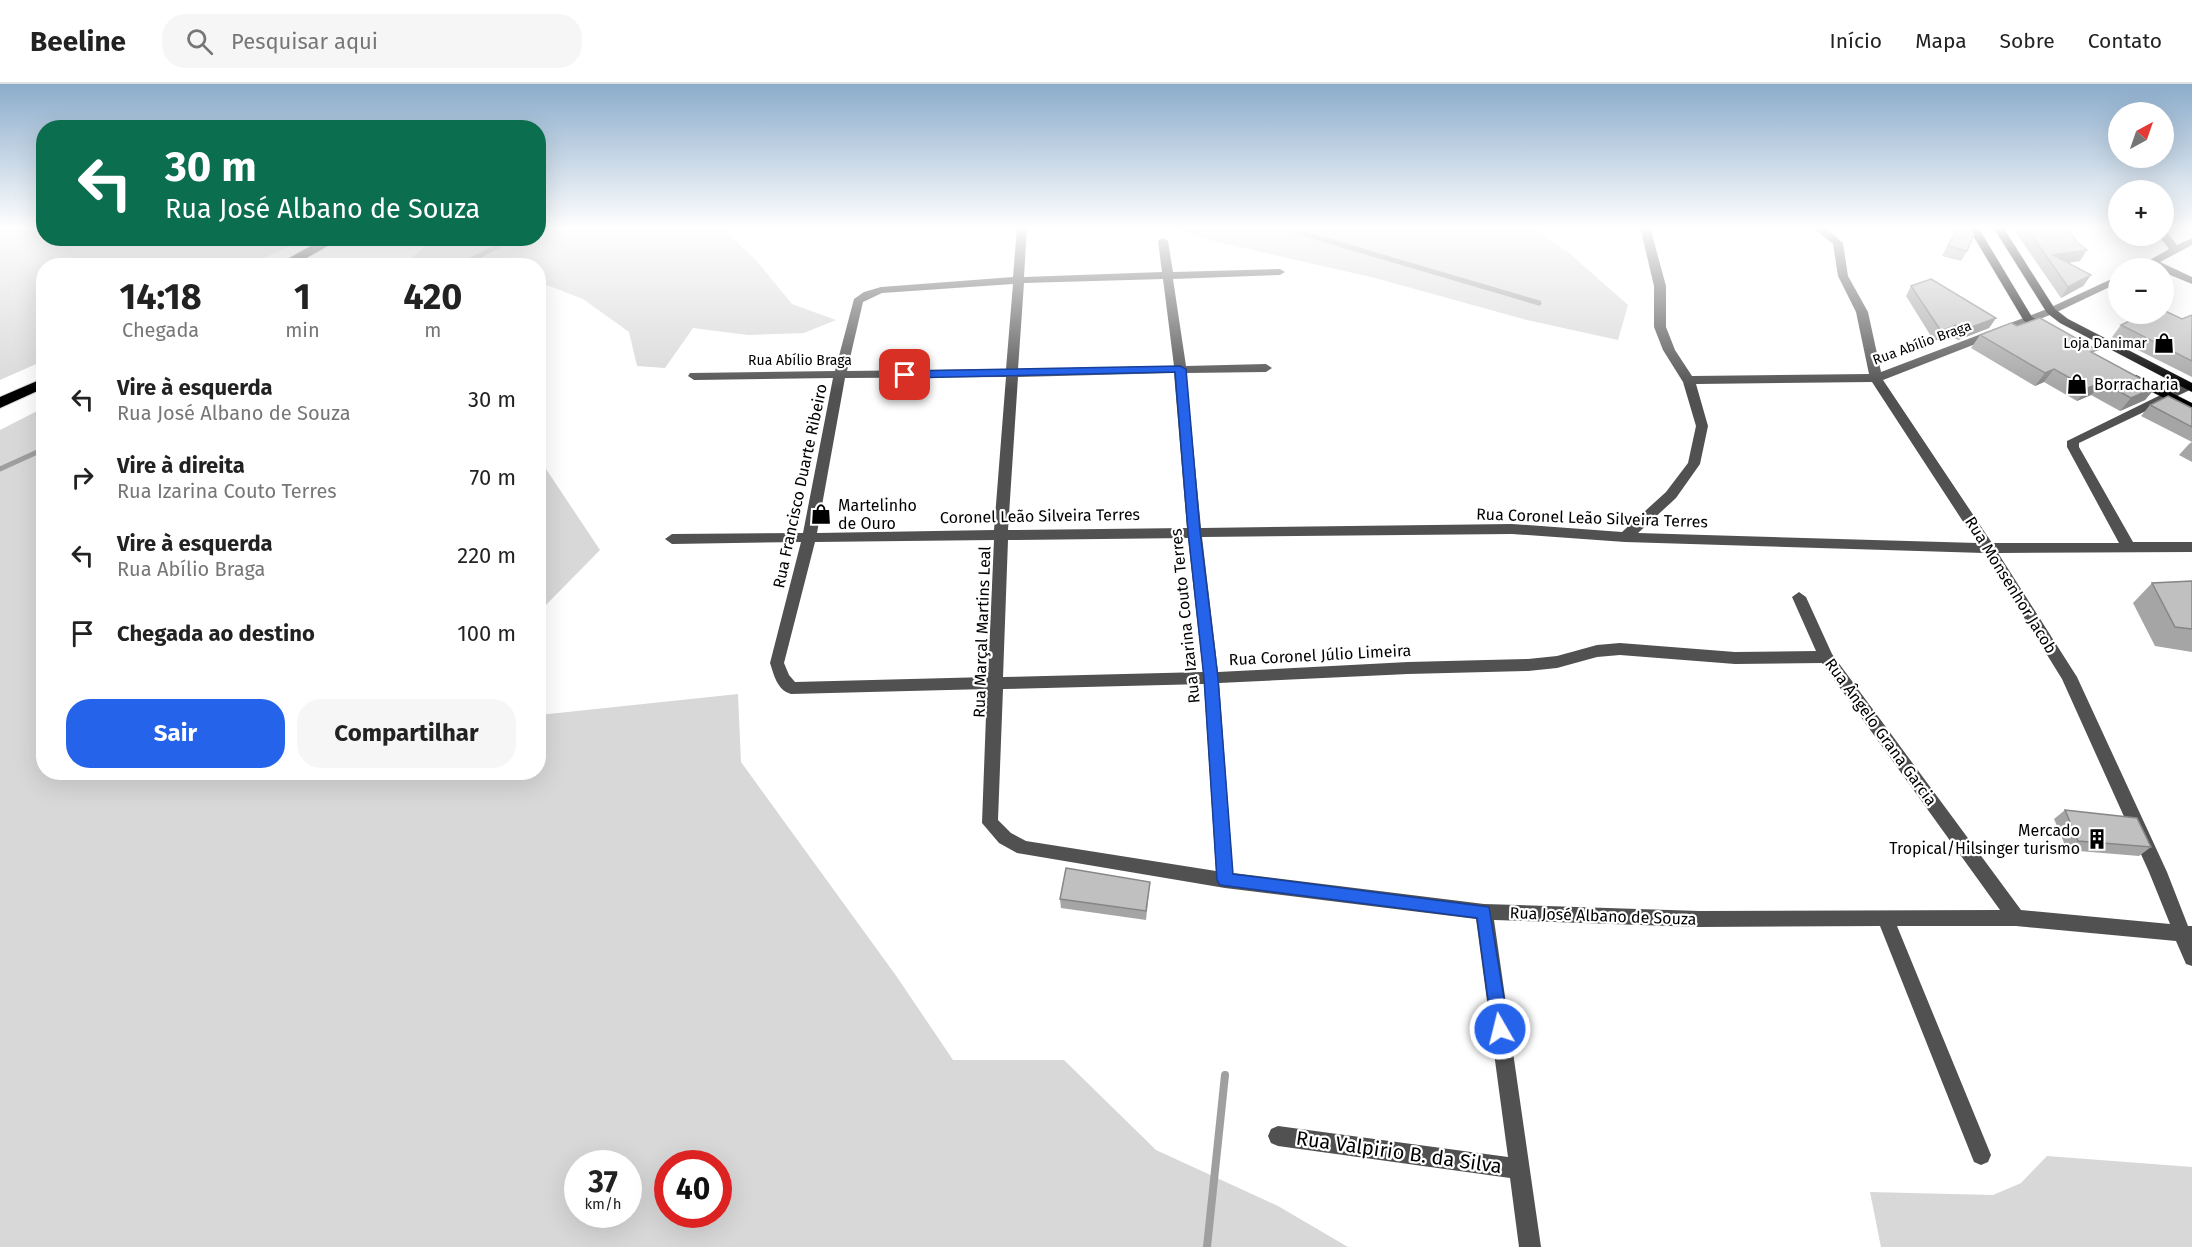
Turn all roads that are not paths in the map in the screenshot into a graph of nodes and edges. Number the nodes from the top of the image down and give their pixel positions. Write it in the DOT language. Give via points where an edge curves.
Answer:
graph roads {
  1 [pos="1001,281"];
  2 [pos="1018,281"];
  3 [pos="1169,281"];
  4 [pos="1659,281"];
  5 [pos="1845,281"];
  6 [pos="2005,281"];
  7 [pos="2032,281"];
  8 [pos="2108,284"];
  9 [pos="2051,311"];
  10 [pos="2028,319"];
  11 [pos="2058,336"];
  12 [pos="1266,368"];
  13 [pos="1180,369"];
  14 [pos="1014,373"];
  15 [pos="840,375"];
  16 [pos="2129,375"];
  17 [pos="694,376"];
  18 [pos="1876,378"];
  19 [pos="1688,380"];
  20 [pos="36,386"];
  21 [pos="2191,387"];
  22 [pos="2170,397"];
  23 [pos="0,403"];
  24 [pos="2192,408"];
  25 [pos="1194,531"];
  26 [pos="1002,534"];
  27 [pos="1625,537"];
  28 [pos="809,538"];
  29 [pos="672,539"];
  30 [pos="2128,546"];
  31 [pos="2192,547"];
  32 [pos="1988,548"];
  33 [pos="1799,597"];
  34 [pos="1826,657"];
  35 [pos="782,678"];
  36 [pos="1211,678"];
  37 [pos="997,684"];
  38 [pos="990,823"];
  39 [pos="1225,880"];
  40 [pos="1484,912"];
  41 [pos="1885,918"];
  42 [pos="2016,918"];
  43 [pos="2188,933"];
  44 [pos="2192,958"];
  45 [pos="1278,1136"];
  46 [pos="1981,1155"];
  47 [pos="1521,1169"];
  48 [pos="1530,1247"];
  1 -- 15 [label="street, Rua Francisco Duarte Ribeiro" via="881,290 858,301"];
  2 -- 14 [label="street, Rua Marçal Martins Leal"];
  3 -- 13 [label="street, Rua Izarina Couto Terres"];
  4 -- 19 [label="street" via="1660,327"];
  5 -- 18 [label="street, Rua Monsenhor Jacob" via="1862,312"];
  6 -- 10 [label="main road"];
  7 -- 9 [label="main road"];
  8 -- 9 [label="street, Rua Abílio Braga"];
  9 -- 10 [label="street, Rua Abílio Braga"];
  9 -- 21 [label="main road"];
  10 -- 11 [label="main road"];
  10 -- 18 [label="street, Rua Abílio Braga"];
  12 -- 13 [label="street, Rua Abílio Braga"];
  13 -- 14 [label="street, Rua Abílio Braga"];
  13 -- 25 [label="street, Rua Izarina Couto Terres"];
  14 -- 15 [label="street, Rua Abílio Braga"];
  14 -- 26 [label="street, Rua Marçal Martins Leal"];
  15 -- 17 [label="street, Rua Abílio Braga"];
  15 -- 28 [label="street, Rua Francisco Duarte Ribeiro"];
  16 -- 22 [label="main road"];
  18 -- 19 [label="street, Rua Abílio Braga"];
  18 -- 32 [label="street, Rua Monsenhor Jacob"];
  19 -- 27 [label="street" via="1702,426 1694,464 1671,495"];
  20 -- 23 [label="highway"];
  21 -- 22 [label="street"];
  22 -- 24 [label="main road"];
  22 -- 30 [label="street" via="2073,441"];
  25 -- 26 [label="street, Coronel Leão Silveira Terres"];
  25 -- 27 [label="street, Rua Coronel Leão Silveira Terres" via="1512,529"];
  25 -- 36 [label="street, Rua Izarina Couto Terres"];
  26 -- 28 [label="street, Coronel Leão Silveira Terres"];
  26 -- 37 [label="street, Rua Marçal Martins Leal"];
  27 -- 32 [label="street, Rua Coronel Leão Silveira Terres"];
  28 -- 29 [label="street, Coronel Leão Silveira Terres"];
  28 -- 35 [label="street, Rua Francisco Duarte Ribeiro" via="777,663"];
  30 -- 31 [label="street"];
  30 -- 32 [label="street"];
  32 -- 43 [label="street, Rua Monsenhor Jacob" via="2069,677"];
  33 -- 34 [label="street, Rua Ângelo Grana Garcia"];
  34 -- 36 [label="street, Rua Coronel Júlio Limeira" via="1735,658 1620,649 1528,665"];
  34 -- 42 [label="street, Rua Ângelo Grana Garcia"];
  35 -- 37 [label="street, Rua Coronel Júlio Limeira" via="791,688"];
  36 -- 37 [label="street, Rua Coronel Júlio Limeira"];
  36 -- 39 [label="street, Rua Izarina Couto Terres"];
  37 -- 38 [label="street, Rua Marçal Martins Leal"];
  38 -- 39 [label="street, Rua José Albano de Souza" via="1023,848"];
  39 -- 40 [label="street, Rua José Albano de Souza"];
  40 -- 41 [label="street, Rua José Albano de Souza" via="1699,919"];
  40 -- 47 [label="street"];
  41 -- 42 [label="street, Rua José Albano de Souza"];
  41 -- 46 [label="street"];
  42 -- 43 [label="street, Rua José Albano de Souza"];
  43 -- 44 [label="street, Rua Monsenhor Jacob"];
  45 -- 47 [label="street, Rua Valpirio B. da Silva"];
  47 -- 48 [label="street"];
}
